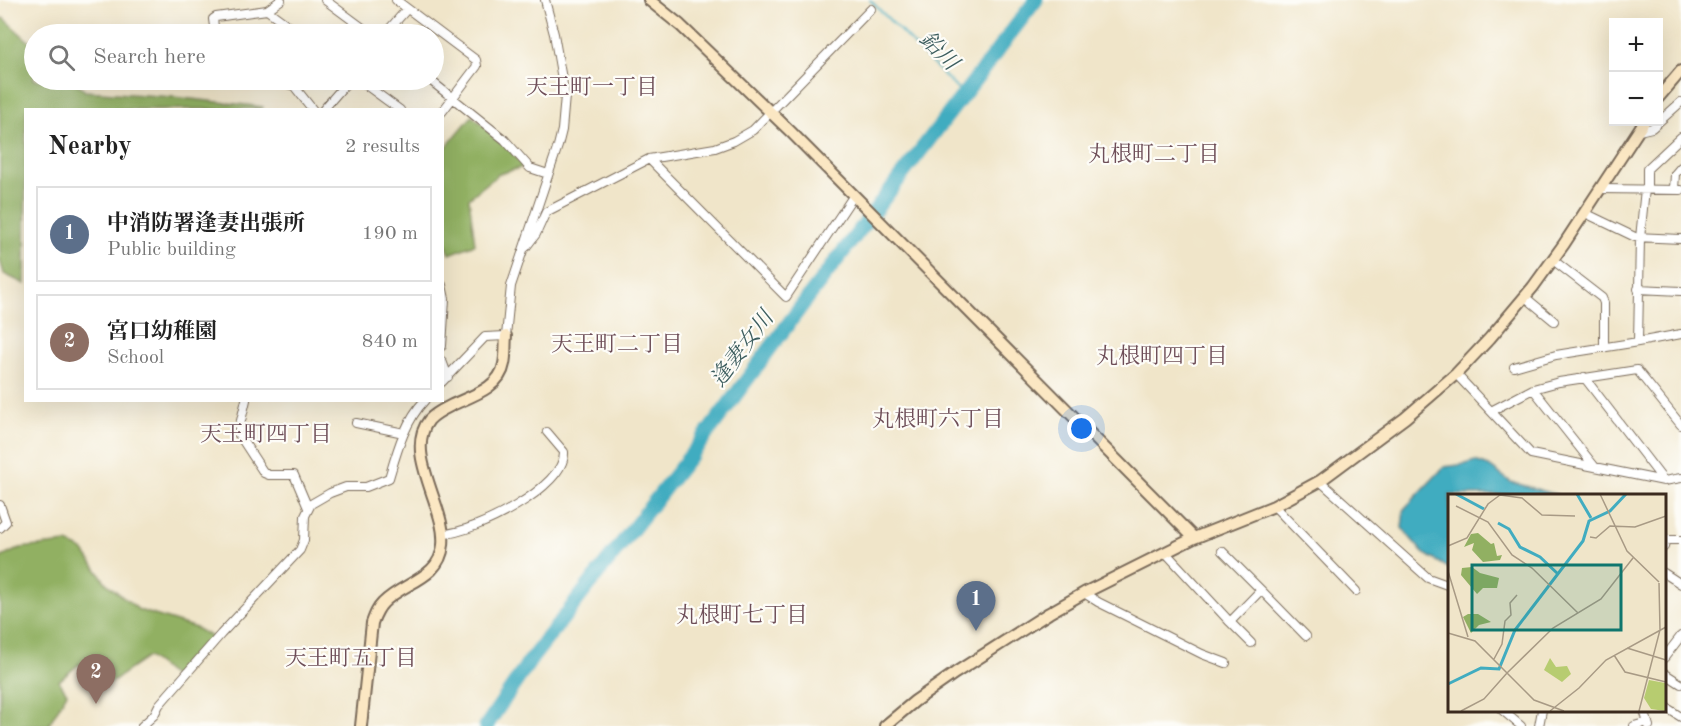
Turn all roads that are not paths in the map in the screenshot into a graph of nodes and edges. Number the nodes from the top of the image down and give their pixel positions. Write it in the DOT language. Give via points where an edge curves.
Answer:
graph roads {
  1 [pos="281,0"];
  2 [pos="325,0"];
  3 [pos="396,0"];
  4 [pos="545,0"];
  5 [pos="649,0"];
  6 [pos="407,9"];
  7 [pos="871,9"];
  8 [pos="267,10"];
  9 [pos="214,24"];
  10 [pos="286,24"];
  11 [pos="357,24"];
  12 [pos="394,24"];
  13 [pos="428,24"];
  14 [pos="444,36"];
  15 [pos="1681,71"];
  16 [pos="297,90"];
  17 [pos="340,90"];
  18 [pos="373,90"];
  19 [pos="443,90"];
  20 [pos="1663,93"];
  21 [pos="453,98"];
  22 [pos="1681,102"];
  23 [pos="311,108"];
  24 [pos="325,108"];
  25 [pos="397,108"];
  26 [pos="444,109"];
  27 [pos="771,114"];
  28 [pos="1663,118"];
  29 [pos="1641,126"];
  30 [pos="1681,137"];
  31 [pos="649,159"];
  32 [pos="1681,166"];
  33 [pos="548,174"];
  34 [pos="1601,189"];
  35 [pos="1646,189"];
  36 [pos="1677,190"];
  37 [pos="857,199"];
  38 [pos="1585,213"];
  39 [pos="1640,238"];
  40 [pos="1681,239"];
  41 [pos="526,247"];
  42 [pos="1553,260"];
  43 [pos="1638,289"];
  44 [pos="1681,291"];
  45 [pos="444,294"];
  46 [pos="1525,297"];
  47 [pos="444,315"];
  48 [pos="1554,321"];
  49 [pos="1681,334"];
  50 [pos="506,336"];
  51 [pos="1638,342"];
  52 [pos="1604,348"];
  53 [pos="1514,367"];
  54 [pos="1456,374"];
  55 [pos="1584,377"];
  56 [pos="445,379"];
  57 [pos="1533,389"];
  58 [pos="246,402"];
  59 [pos="421,402"];
  60 [pos="1491,411"];
  61 [pos="356,423"];
  62 [pos="1681,425"];
  63 [pos="547,432"];
  64 [pos="405,433"];
  65 [pos="1595,467"];
  66 [pos="1681,478"];
  67 [pos="1320,481"];
  68 [pos="1664,481"];
  69 [pos="0,506"];
  70 [pos="1274,506"];
  71 [pos="308,508"];
  72 [pos="0,528"];
  73 [pos="443,534"];
  74 [pos="1194,538"];
  75 [pos="1222,551"];
  76 [pos="1166,553"];
  77 [pos="1666,574"];
  78 [pos="1681,584"];
  79 [pos="1448,585"];
  80 [pos="1261,590"];
  81 [pos="1356,591"];
  82 [pos="1084,593"];
  83 [pos="1230,622"];
  84 [pos="1306,636"];
  85 [pos="1681,636"];
  86 [pos="1251,643"];
  87 [pos="1666,657"];
  88 [pos="1226,663"];
  89 [pos="1666,674"];
  90 [pos="1681,684"];
  91 [pos="1666,707"];
  92 [pos="1503,711"];
  93 [pos="1542,711"];
  94 [pos="1681,717"];
  95 [pos="1648,724"];
  96 [pos="142,726"];
  97 [pos="361,726"];
  98 [pos="885,726"];
  99 [pos="1521,726"];
  100 [pos="1539,726"];
  101 [pos="1634,726"];
  1 -- 8 [label="street"];
  2 -- 11 [label="street"];
  3 -- 6 [label="street"];
  4 -- 33 [label="street" via="565,96 562,130"];
  5 -- 27 [label="street"];
  6 -- 12 [label="street"];
  6 -- 13 [label="street"];
  7 -- 27 [label="street"];
  8 -- 9 [label="street" via="216,18"];
  8 -- 10 [label="street"];
  14 -- 21 [label="street" via="477,60 477,66"];
  15 -- 20 [label="street"];
  16 -- 23 [label="street"];
  17 -- 24 [label="street"];
  18 -- 25 [label="street"];
  19 -- 21 [label="street"];
  21 -- 26 [label="street"];
  21 -- 33 [label="street" via="505,140 530,168"];
  22 -- 28 [label="street"];
  27 -- 31 [label="street" via="734,141"];
  27 -- 37 [label="street"];
  29 -- 34 [label="street"];
  30 -- 35 [label="street" via="1647,169"];
  31 -- 37 [label="street" via="786,297"];
  31 -- 41 [label="street" via="546,212"];
  32 -- 36 [label="street" via="1674,174"];
  33 -- 41 [label="street"];
  34 -- 35 [label="street"];
  34 -- 38 [label="street"];
  35 -- 36 [label="street"];
  35 -- 39 [label="street"];
  37 -- 74 [label="street"];
  38 -- 39 [label="street"];
  38 -- 42 [label="street"];
  39 -- 40 [label="street"];
  39 -- 43 [label="street"];
  41 -- 50 [label="street" via="511,286"];
  42 -- 46 [label="street"];
  42 -- 52 [label="street" via="1602,298"];
  43 -- 44 [label="street"];
  43 -- 51 [label="street"];
  45 -- 47 [label="street"];
  46 -- 48 [label="street"];
  46 -- 54 [label="street"];
  49 -- 51 [label="street"];
  50 -- 56 [label="street" via="485,337"];
  50 -- 73 [label="street" via="504,363 497,378 429,420 421,442"];
  51 -- 52 [label="street"];
  52 -- 53 [label="street"];
  54 -- 60 [label="street"];
  54 -- 67 [label="street" via="1405,418"];
  55 -- 57 [label="street"];
  55 -- 62 [label="street" via="1637,370"];
  55 -- 68 [label="street"];
  57 -- 60 [label="street"];
  57 -- 65 [label="street"];
  58 -- 71 [label="street" via="238,433 264,473 294,475"];
  59 -- 64 [label="street"];
  60 -- 65 [label="street" via="1531,454"];
  61 -- 64 [label="street"];
  63 -- 73 [label="street" via="564,452 557,471 530,496 490,520"];
  64 -- 71 [label="street" via="389,478 366,488 346,487 330,492"];
  65 -- 68 [label="street"];
  66 -- 68 [label="street"];
  67 -- 70 [label="street"];
  67 -- 79 [label="street" via="1428,578"];
  69 -- 72 [label="street" via="6,522"];
  70 -- 74 [label="street"];
  70 -- 81 [label="street"];
  71 -- 96 [label="street" via="300,550"];
  73 -- 97 [label="street" via="436,566 394,593 377,611 372,623"];
  74 -- 76 [label="street"];
  75 -- 80 [label="street"];
  76 -- 82 [label="street"];
  76 -- 83 [label="street"];
  77 -- 78 [label="street"];
  80 -- 83 [label="street"];
  80 -- 84 [label="street"];
  82 -- 88 [label="street"];
  82 -- 98 [label="street" via="998,644"];
  83 -- 86 [label="street"];
  85 -- 87 [label="street"];
  89 -- 90 [label="street"];
  91 -- 94 [label="street"];
  92 -- 99 [label="street"];
  93 -- 100 [label="street"];
  95 -- 101 [label="street"];
}
